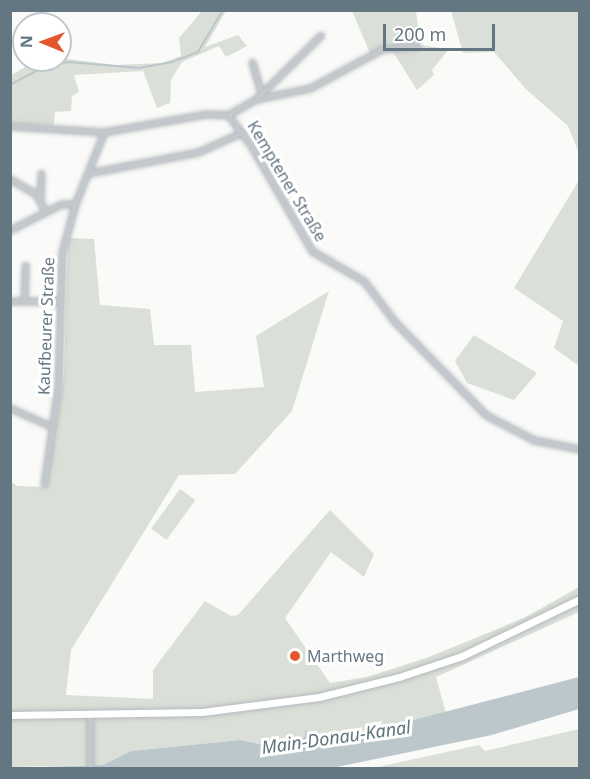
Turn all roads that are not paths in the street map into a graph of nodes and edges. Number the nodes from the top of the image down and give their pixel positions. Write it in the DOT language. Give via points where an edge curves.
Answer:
graph roads {
  1 [pos="321,35"];
  2 [pos="417,46"];
  3 [pos="252,62"];
  4 [pos="258,96"];
  5 [pos="228,115"];
  6 [pos="10,126"];
  7 [pos="104,132"];
  8 [pos="243,132"];
  9 [pos="41,173"];
  10 [pos="89,173"];
  11 [pos="10,180"];
  12 [pos="40,201"];
  13 [pos="75,204"];
  14 [pos="45,211"];
  15 [pos="10,230"];
  16 [pos="25,265"];
  17 [pos="10,301"];
  18 [pos="24,301"];
  19 [pos="61,302"];
  20 [pos="10,408"];
  21 [pos="53,427"];
  22 [pos="579,449"];
  23 [pos="44,484"];
  24 [pos="579,599"];
  25 [pos="10,714"];
  26 [pos="90,714"];
  27 [pos="90,768"];
  1 -- 4 [label="street"];
  2 -- 4 [label="street" via="382,49 310,88"];
  3 -- 4 [label="street" via="261,85"];
  4 -- 5 [label="street"];
  5 -- 7 [label="street, Kemptener Straße" via="205,114"];
  5 -- 8 [label="street, Kemptener Straße"];
  6 -- 7 [label="street, Kemptener Straße"];
  7 -- 10 [label="street, Kaufbeurer Straße"];
  8 -- 10 [label="street" via="198,152"];
  8 -- 22 [label="street, Kemptener Straße" via="309,247 325,261 364,281 395,322 471,402 522,435"];
  9 -- 12 [label="street"];
  10 -- 13 [label="street, Kaufbeurer Straße"];
  11 -- 12 [label="street" via="36,194"];
  12 -- 14 [label="street"];
  13 -- 14 [label="street" via="61,204"];
  13 -- 19 [label="street, Kaufbeurer Straße" via="62,252"];
  14 -- 15 [label="street"];
  16 -- 18 [label="street"];
  17 -- 18 [label="street"];
  18 -- 19 [label="street"];
  19 -- 21 [label="street, Kaufbeurer Straße"];
  20 -- 21 [label="street"];
  21 -- 23 [label="street, Kaufbeurer Straße"];
  24 -- 26 [label="main road" via="471,652 349,691 236,709"];
  25 -- 26 [label="main road"];
  26 -- 27 [label="street"];
}
